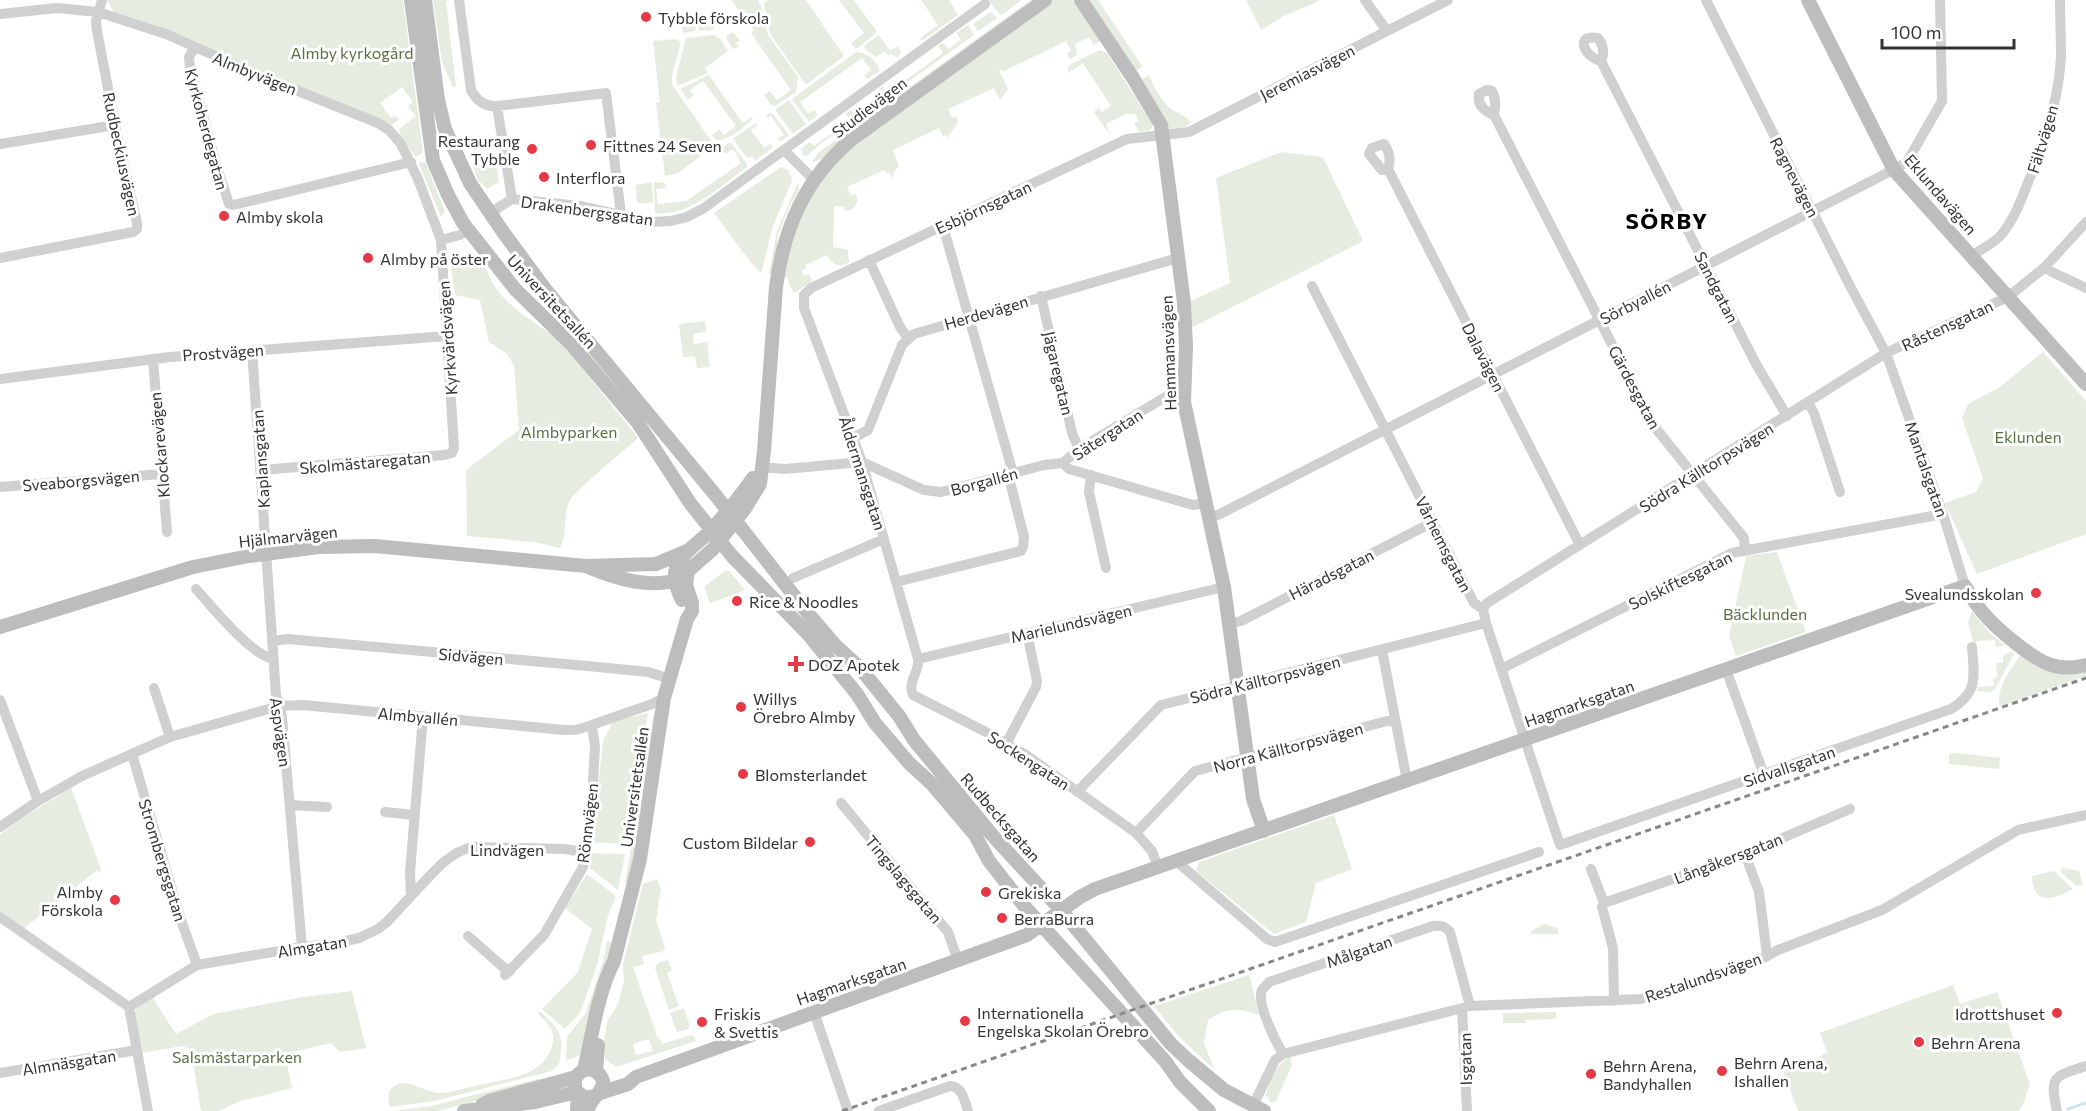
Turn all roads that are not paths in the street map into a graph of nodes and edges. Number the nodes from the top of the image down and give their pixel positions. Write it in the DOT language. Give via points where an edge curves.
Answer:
graph roads {
  1 [pos="102,0"];
  2 [pos="411,0"];
  3 [pos="425,0"];
  4 [pos="459,0"];
  5 [pos="1045,0"];
  6 [pos="1080,0"];
  7 [pos="1365,0"];
  8 [pos="1448,0"];
  9 [pos="1706,0"];
  10 [pos="1808,0"];
  11 [pos="1940,0"];
  12 [pos="2060,0"];
  13 [pos="985,4"];
  14 [pos="98,12"];
  15 [pos="0,14"];
  16 [pos="1387,31"];
  17 [pos="194,48"];
  18 [pos="1601,61"];
  19 [pos="497,106"];
  20 [pos="1494,115"];
  21 [pos="114,125"];
  22 [pos="1162,135"];
  23 [pos="0,144"];
  24 [pos="784,150"];
  25 [pos="411,162"];
  26 [pos="1388,169"];
  27 [pos="1894,170"];
  28 [pos="814,180"];
  29 [pos="512,199"];
  30 [pos="1813,212"];
  31 [pos="490,213"];
  32 [pos="621,214"];
  33 [pos="2086,222"];
  34 [pos="943,226"];
  35 [pos="468,229"];
  36 [pos="441,240"];
  37 [pos="1972,256"];
  38 [pos="0,258"];
  39 [pos="1178,258"];
  40 [pos="869,260"];
  41 [pos="1706,266"];
  42 [pos="2045,267"];
  43 [pos="1312,286"];
  44 [pos="2086,288"];
  45 [pos="807,291"];
  46 [pos="1041,296"];
  47 [pos="2008,297"];
  48 [pos="969,317"];
  49 [pos="1600,320"];
  50 [pos="447,336"];
  51 [pos="908,338"];
  52 [pos="252,350"];
  53 [pos="1886,353"];
  54 [pos="153,358"];
  55 [pos="1493,375"];
  56 [pos="0,379"];
  57 [pos="2086,384"];
  58 [pos="1184,392"];
  59 [pos="1808,403"];
  60 [pos="1787,416"];
  61 [pos="1385,430"];
  62 [pos="454,437"];
  63 [pos="853,438"];
  64 [pos="1079,449"];
  65 [pos="862,462"];
  66 [pos="1063,463"];
  67 [pos="760,468"];
  68 [pos="261,470"];
  69 [pos="161,474"];
  70 [pos="1011,474"];
  71 [pos="1091,475"];
  72 [pos="1693,476"];
  73 [pos="0,487"];
  74 [pos="1840,492"];
  75 [pos="1206,503"];
  76 [pos="1943,514"];
  77 [pos="732,516"];
  78 [pos="1209,518"];
  79 [pos="1433,522"];
  80 [pos="167,531"];
  81 [pos="715,535"];
  82 [pos="884,539"];
  83 [pos="1580,545"];
  84 [pos="1745,550"];
  85 [pos="687,551"];
  86 [pos="266,553"];
  87 [pos="656,564"];
  88 [pos="586,566"];
  89 [pos="1106,568"];
  90 [pos="679,576"];
  91 [pos="793,578"];
  92 [pos="896,582"];
  93 [pos="1965,586"];
  94 [pos="1224,587"];
  95 [pos="196,590"];
  96 [pos="1483,609"];
  97 [pos="1486,623"];
  98 [pos="1229,624"];
  99 [pos="1,627"];
  100 [pos="1027,633"];
  101 [pos="272,640"];
  102 [pos="1972,647"];
  103 [pos="1382,650"];
  104 [pos="273,658"];
  105 [pos="918,658"];
  106 [pos="2086,665"];
  107 [pos="1501,669"];
  108 [pos="1726,669"];
  109 [pos="670,678"];
  110 [pos="1238,686"];
  111 [pos="154,688"];
  112 [pos="664,698"];
  113 [pos="0,700"];
  114 [pos="279,706"];
  115 [pos="423,717"];
  116 [pos="1395,719"];
  117 [pos="592,724"];
  118 [pos="170,737"];
  119 [pos="1524,740"];
  120 [pos="1006,744"];
  121 [pos="132,754"];
  122 [pos="1248,758"];
  123 [pos="1764,775"];
  124 [pos="1407,781"];
  125 [pos="1077,792"];
  126 [pos="38,801"];
  127 [pos="841,803"];
  128 [pos="290,804"];
  129 [pos="327,807"];
  130 [pos="1850,809"];
  131 [pos="385,812"];
  132 [pos="415,815"];
  133 [pos="2086,815"];
  134 [pos="0,827"];
  135 [pos="1264,831"];
  136 [pos="1136,833"];
  137 [pos="1560,845"];
  138 [pos="585,852"];
  139 [pos="1539,852"];
  140 [pos="1745,854"];
  141 [pos="1176,861"];
  142 [pos="1158,868"];
  143 [pos="1591,869"];
  144 [pos="411,896"];
  145 [pos="1604,903"];
  146 [pos="1061,910"];
  147 [pos="0,917"];
  148 [pos="1040,924"];
  149 [pos="468,936"];
  150 [pos="302,947"];
  151 [pos="1767,955"];
  152 [pos="958,961"];
  153 [pos="197,965"];
  154 [pos="1614,1000"];
  155 [pos="129,1007"];
  156 [pos="1466,1007"];
  157 [pos="814,1012"];
  158 [pos="137,1050"];
  159 [pos="1283,1054"];
  160 [pos="2086,1066"];
  161 [pos="0,1073"];
  162 [pos="589,1073"];
  163 [pos="636,1077"];
  164 [pos="578,1093"];
  165 [pos="598,1094"];
  166 [pos="471,1109"];
  167 [pos="1256,1109"];
  168 [pos="148,1111"];
  169 [pos="577,1111"];
  170 [pos="588,1111"];
  171 [pos="848,1111"];
  172 [pos="879,1111"];
  173 [pos="968,1111"];
  174 [pos="1209,1111"];
  175 [pos="1467,1111"];
  176 [pos="2057,1111"];
  1 -- 14 [label="street"];
  2 -- 35 [label="street, Universitetsallén" via="433,160"];
  3 -- 31 [label="street, Universitetsallén" via="438,100 446,129 470,183"];
  4 -- 19 [label="street" via="471,90 482,104"];
  5 -- 28 [label="street, Studievägen" via="852,139"];
  6 -- 22 [label="street, Hemmansvägen" via="1157,117"];
  7 -- 16 [label="street"];
  8 -- 16 [label="street, Jeremiasvägen"];
  9 -- 30 [label="street, Ragnevägen"];
  10 -- 27 [label="street, Eklundavägen"];
  11 -- 27 [label="street, Sörbyallén" via="1942,101 1907,162"];
  12 -- 37 [label="street, Fältvägen" via="2058,79 2035,168 2007,228"];
  13 -- 24 [label="street, Drakenbergsgatan"];
  14 -- 15 [label="street, Almbyvägen" via="57,8"];
  14 -- 17 [label="street, Almbyvägen" via="166,34"];
  14 -- 21 [label="street, Rudbeckiusvägen" via="97,31"];
  16 -- 22 [label="street, Jeremiasvägen" via="1189,132"];
  17 -- 25 [label="street, Almbyvägen" via="378,123 396,137"];
  17 -- 25 [label="street, Kyrkoherdegatan" via="189,57 192,77 229,204"];
  18 -- 41 [label="street, Sandgatan"];
  19 -- 29 [label="street"];
  19 -- 32 [label="street" via="606,93"];
  20 -- 49 [label="street, Gärdesgatan"];
  21 -- 23 [label="street"];
  21 -- 38 [label="street, Rudbeckiusvägen" via="136,229"];
  22 -- 34 [label="street, Esbjörnsgatan" via="1127,139"];
  22 -- 39 [label="street, Hemmansvägen"];
  24 -- 28 [label="street"];
  24 -- 32 [label="street, Drakenbergsgatan" via="687,217 652,222"];
  25 -- 36 [label="street, Almbyvägen"];
  26 -- 55 [label="street, Dalavägen"];
  27 -- 30 [label="street, Sörbyallén"];
  27 -- 37 [label="street, Eklundavägen"];
  28 -- 67 [label="street, Studievägen" via="790,224 779,261"];
  29 -- 31 [label="street"];
  29 -- 32 [label="street, Drakenbergsgatan"];
  30 -- 41 [label="street, Sörbyallén"];
  30 -- 53 [label="street, Ragnevägen"];
  31 -- 35 [label="street"];
  31 -- 77 [label="street, Universitetsallén" via="532,273"];
  33 -- 42 [label="street, Råstensgatan"];
  34 -- 40 [label="street, Esbjörnsgatan"];
  34 -- 48 [label="street"];
  35 -- 36 [label="street"];
  35 -- 81 [label="street, Universitetsallén" via="515,289 561,332 638,423"];
  36 -- 50 [label="street, Kyrkvärdsvägen"];
  37 -- 47 [label="street, Eklundavägen"];
  39 -- 46 [label="street, Herdevägen"];
  39 -- 58 [label="street, Hemmansvägen" via="1185,320"];
  40 -- 45 [label="street, Esbjörnsgatan"];
  40 -- 51 [label="street"];
  41 -- 49 [label="street, Sörbyallén"];
  41 -- 60 [label="street, Sandgatan"];
  42 -- 44 [label="street"];
  42 -- 47 [label="street, Råstensgatan"];
  43 -- 61 [label="street, Vårhemsgatan"];
  45 -- 63 [label="street, Åldermansgatan" via="804,308"];
  46 -- 48 [label="street, Herdevägen"];
  46 -- 64 [label="street, Jägaregatan" via="1072,434"];
  47 -- 53 [label="street, Råstensgatan"];
  47 -- 57 [label="street, Eklundavägen"];
  48 -- 51 [label="street, Herdevägen" via="921,330"];
  48 -- 70 [label="street"];
  49 -- 55 [label="street, Sörbyallén"];
  49 -- 72 [label="street, Gärdesgatan" via="1654,426"];
  50 -- 52 [label="street, Prostvägen"];
  50 -- 62 [label="street, Kyrkvärdsvägen"];
  51 -- 63 [label="street" via="868,430"];
  52 -- 54 [label="street, Prostvägen"];
  52 -- 68 [label="street, Kaplansgatan"];
  53 -- 59 [label="street, Södra Källtorpsvägen"];
  53 -- 76 [label="street, Mantalsgatan"];
  54 -- 56 [label="street, Prostvägen"];
  54 -- 69 [label="street, Klockarevägen"];
  55 -- 61 [label="street, Sörbyallén"];
  55 -- 83 [label="street, Dalavägen"];
  58 -- 64 [label="street, Sätergatan" via="1169,395"];
  58 -- 75 [label="street, Hemmansvägen"];
  59 -- 60 [label="street, Södra Källtorpsvägen"];
  59 -- 74 [label="street"];
  60 -- 72 [label="street, Södra Källtorpsvägen"];
  61 -- 78 [label="street, Sörbyallén"];
  61 -- 79 [label="street, Vårhemsgatan"];
  62 -- 68 [label="street, Skolmästaregatan" via="452,453 444,455"];
  63 -- 65 [label="street, Åldermansgatan"];
  64 -- 66 [label="street, Sätergatan"];
  65 -- 67 [label="street" via="785,470"];
  65 -- 70 [label="street, Borgallén" via="934,492"];
  65 -- 82 [label="street, Åldermansgatan"];
  66 -- 70 [label="street, Borgallén"];
  66 -- 71 [label="street" via="1069,469"];
  67 -- 77 [label="street, Studievägen" via="759,484"];
  68 -- 86 [label="street, Kaplansgatan"];
  69 -- 73 [label="street, Sveaborgsvägen"];
  69 -- 80 [label="street, Klockarevägen"];
  70 -- 92 [label="street" via="1024,537 1021,551"];
  71 -- 75 [label="street" via="1193,505"];
  71 -- 89 [label="street" via="1089,492"];
  72 -- 83 [label="street, Södra Källtorpsvägen"];
  72 -- 84 [label="street, Gärdesgatan" via="1744,538"];
  75 -- 78 [label="street, Hemmansvägen"];
  76 -- 84 [label="street, Solskiftesgatan"];
  76 -- 93 [label="street, Mantalsgatan"];
  77 -- 81 [label="street"];
  77 -- 146 [label="street, Rudbecksgatan" via="828,638 860,668 986,827"];
  78 -- 94 [label="street, Hemmansvägen"];
  79 -- 96 [label="street, Vårhemsgatan" via="1474,603"];
  79 -- 98 [label="street, Häradsgatan"];
  81 -- 85 [label="street"];
  81 -- 90 [label="street" via="712,549"];
  81 -- 148 [label="street, Rudbecksgatan" via="740,566 808,634 857,694 875,723 975,835 989,861"];
  82 -- 91 [label="street"];
  82 -- 92 [label="street, Åldermansgatan"];
  83 -- 96 [label="street, Södra Källtorpsvägen"];
  84 -- 107 [label="street, Solskiftesgatan"];
  85 -- 87 [label="street, Hjälmarvägen"];
  85 -- 90 [label="street"];
  86 -- 88 [label="street, Hjälmarvägen" via="375,546"];
  86 -- 99 [label="street, Hjälmarvägen" via="193,567"];
  86 -- 101 [label="street, Kaplansgatan"];
  87 -- 88 [label="street, Hjälmarvägen"];
  87 -- 90 [label="street" via="667,566"];
  88 -- 90 [label="street, Hjälmarvägen" via="610,576 657,583"];
  90 -- 109 [label="street, Universitetsallén" via="687,619"];
  92 -- 105 [label="street, Åldermansgatan"];
  93 -- 106 [label="street" via="1991,623 2033,658 2066,668"];
  93 -- 108 [label="street, Hagmarksgatan"];
  94 -- 98 [label="street, Hemmansvägen"];
  94 -- 100 [label="street, Marielundsvägen"];
  95 -- 104 [label="street" via="247,643"];
  96 -- 97 [label="street, Vårhemsgatan"];
  97 -- 103 [label="street, Södra Källtorpsvägen"];
  97 -- 107 [label="street, Vårhemsgatan"];
  98 -- 110 [label="street, Hemmansvägen"];
  100 -- 105 [label="street, Marielundsvägen"];
  100 -- 120 [label="street" via="1036,687"];
  101 -- 104 [label="street, Aspvägen"];
  101 -- 109 [label="street, Sidvägen" via="578,665"];
  102 -- 123 [label="street, Sidvallsgatan" via="1972,688 1951,709"];
  103 -- 110 [label="street, Södra Källtorpsvägen"];
  103 -- 116 [label="street"];
  104 -- 114 [label="street, Aspvägen"];
  105 -- 120 [label="street, Sockengatan" via="919,666 911,684 913,695"];
  107 -- 119 [label="street, Vårhemsgatan"];
  108 -- 119 [label="street, Hagmarksgatan"];
  108 -- 123 [label="street"];
  109 -- 112 [label="street, Universitetsallén"];
  110 -- 122 [label="street, Hemmansvägen"];
  110 -- 125 [label="street, Södra Källtorpsvägen" via="1161,705"];
  111 -- 118 [label="street"];
  112 -- 117 [label="street, Almbyallén"];
  112 -- 162 [label="street, Universitetsallén" via="640,860 614,960 596,1059"];
  113 -- 126 [label="street"];
  114 -- 115 [label="street, Almbyallén"];
  114 -- 118 [label="street, Almbyallén"];
  114 -- 128 [label="street, Aspvägen"];
  115 -- 117 [label="street, Almbyallén" via="564,730"];
  115 -- 132 [label="street"];
  116 -- 122 [label="street, Norra Källtorpsvägen"];
  116 -- 124 [label="street"];
  117 -- 138 [label="street, Rönnvägen" via="595,747"];
  118 -- 121 [label="street, Almbyallén"];
  119 -- 124 [label="street, Hagmarksgatan"];
  119 -- 137 [label="street, Vårhemsgatan"];
  120 -- 125 [label="street, Sockengatan"];
  121 -- 126 [label="street, Almbyallén"];
  121 -- 153 [label="street, Strombergsgatan"];
  122 -- 135 [label="street, Hemmansvägen"];
  122 -- 136 [label="street, Norra Källtorpsvägen" via="1195,771"];
  123 -- 137 [label="street, Sidvallsgatan"];
  124 -- 135 [label="street, Hagmarksgatan"];
  125 -- 136 [label="street, Sockengatan"];
  126 -- 134 [label="street, Almbyallén"];
  127 -- 152 [label="street, Tingslagsgatan" via="948,932"];
  128 -- 129 [label="street"];
  128 -- 150 [label="street, Aspvägen"];
  130 -- 140 [label="street, Långåkersgatan"];
  131 -- 132 [label="street"];
  132 -- 144 [label="street"];
  133 -- 151 [label="street, Restalundsvägen" via="2014,832 1882,910"];
  135 -- 141 [label="street, Hagmarksgatan"];
  136 -- 142 [label="street, Sockengatan" via="1152,851"];
  138 -- 144 [label="street, Lindvägen" via="472,847 460,850"];
  138 -- 149 [label="street, Rönnvägen" via="583,867 544,935 508,973"];
  139 -- 141 [label="street" via="1275,942"];
  140 -- 145 [label="street, Långåkersgatan"];
  140 -- 151 [label="street" via="1759,892"];
  141 -- 142 [label="street, Hagmarksgatan"];
  142 -- 146 [label="street, Hagmarksgatan" via="1091,891"];
  143 -- 145 [label="street"];
  144 -- 150 [label="street, Almgatan" via="387,922 370,933 338,943"];
  145 -- 154 [label="street" via="1603,914 1614,954"];
  146 -- 148 [label="street, Hagmarksgatan"];
  146 -- 167 [label="street, Rudbecksgatan" via="1172,1044 1219,1086"];
  147 -- 155 [label="street"];
  148 -- 152 [label="street, Hagmarksgatan" via="1030,934"];
  148 -- 174 [label="street, Rudbecksgatan"];
  150 -- 153 [label="street, Almgatan"];
  151 -- 154 [label="street, Restalundsvägen" via="1641,999"];
  152 -- 157 [label="street, Hagmarksgatan"];
  153 -- 155 [label="street, Almgatan"];
  154 -- 156 [label="street, Restalundsvägen"];
  155 -- 158 [label="street"];
  156 -- 159 [label="street, Restalundsvägen"];
  156 -- 159 [label="street, Målgatan" via="1450,932 1447,927 1432,926 1269,982 1262,991 1262,1003"];
  156 -- 175 [label="street, Isgatan"];
  157 -- 163 [label="street, Hagmarksgatan"];
  157 -- 171 [label="street"];
  158 -- 161 [label="street, Almnäsgatan"];
  158 -- 168 [label="street"];
  159 -- 167 [label="street" via="1265,1078"];
  160 -- 176 [label="street" via="2058,1077 2053,1083"];
  162 -- 163 [label="street, Hagmarksgatan" via="609,1079"];
  162 -- 164 [label="street" via="574,1085"];
  162 -- 165 [label="street" via="603,1083"];
  162 -- 166 [label="street"];
  163 -- 165 [label="street, Hagmarksgatan" via="628,1084"];
  164 -- 165 [label="street" via="589,1098"];
  164 -- 166 [label="street" via="506,1107"];
  164 -- 169 [label="street"];
  165 -- 170 [label="street"];
  172 -- 173 [label="street" via="954,1086 961,1091"];
}
